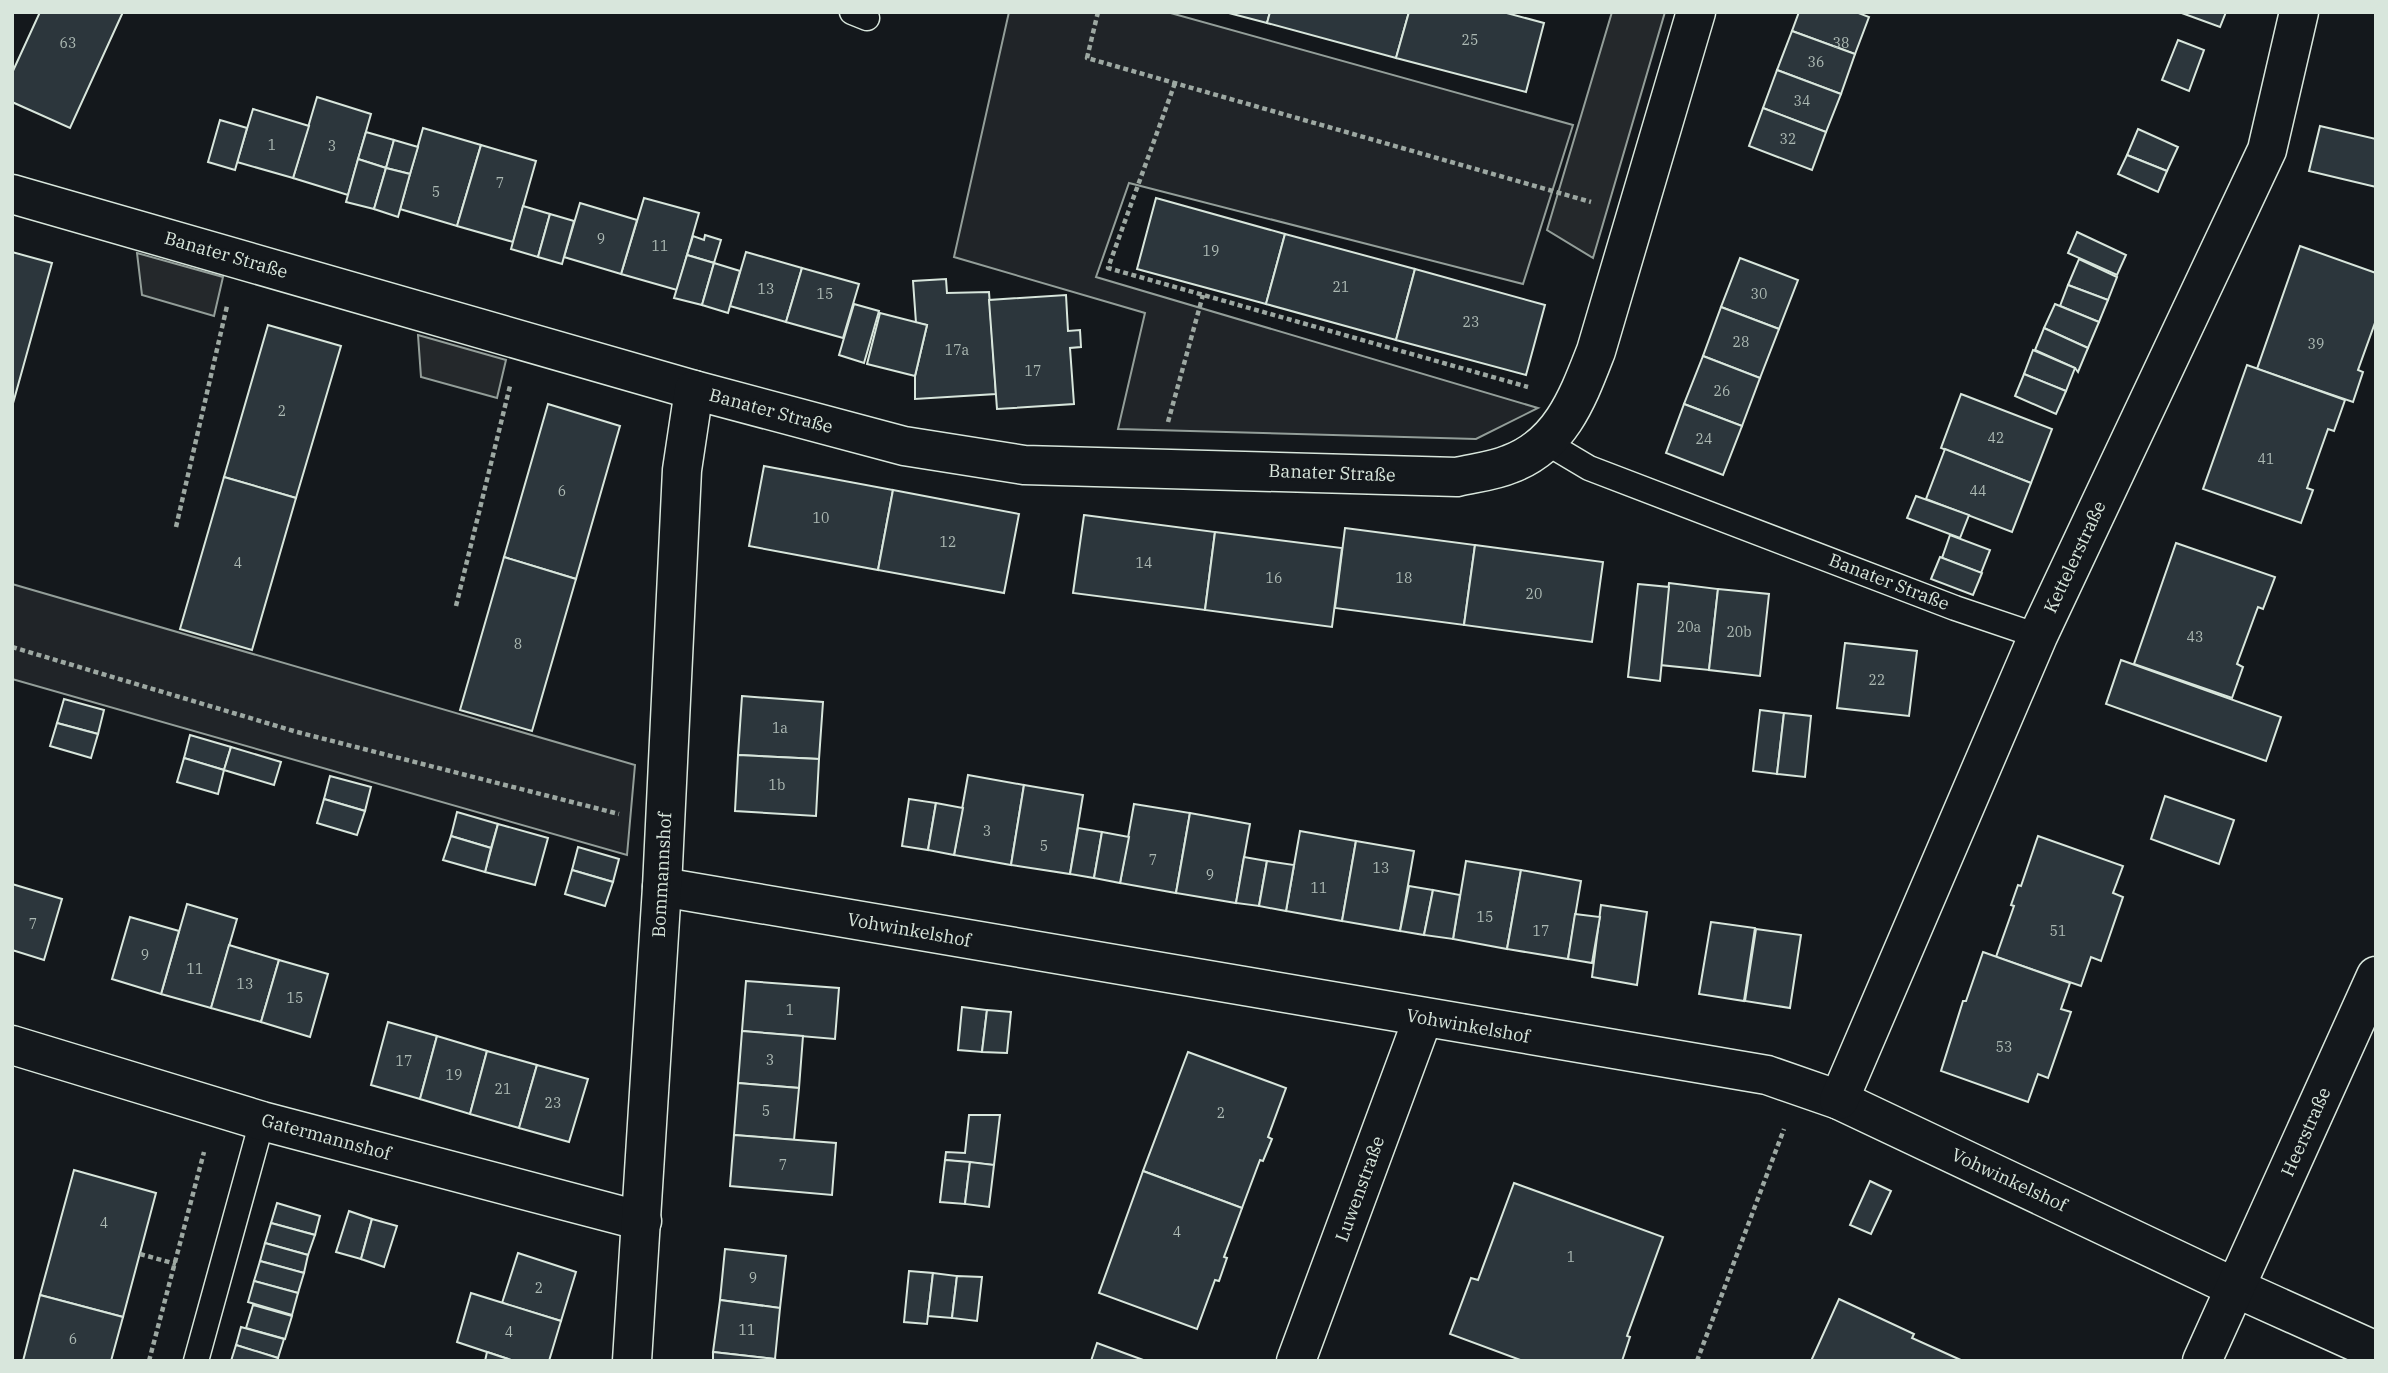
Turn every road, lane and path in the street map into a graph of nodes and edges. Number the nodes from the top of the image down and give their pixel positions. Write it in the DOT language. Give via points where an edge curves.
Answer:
graph roads {
  1 [pos="1098,12"];
  2 [pos="1696,12"];
  3 [pos="2299,12"];
  4 [pos="1175,83"];
  5 [pos="12,194"];
  6 [pos="1636,215"];
  7 [pos="239,259"];
  8 [pos="1203,295"];
  9 [pos="522,341"];
  10 [pos="694,390"];
  11 [pos="1577,400"];
  12 [pos="1548,443"];
  13 [pos="1155,468"];
  14 [pos="176,527"];
  15 [pos="456,606"];
  16 [pos="2038,636"];
  17 [pos="12,647"];
  18 [pos="665,820"];
  19 [pos="662,887"];
  20 [pos="2376,976"];
  21 [pos="1423,1018"];
  22 [pos="12,1045"];
  23 [pos="1800,1087"];
  24 [pos="1839,1100"];
  25 [pos="216,1106"];
  26 [pos="262,1121"];
  27 [pos="642,1221"];
  28 [pos="2236,1288"];
  29 [pos="2376,1351"];
  30 [pos="149,1361"];
  31 [pos="196,1361"];
  32 [pos="632,1361"];
  33 [pos="1296,1361"];
  34 [pos="1697,1361"];
  35 [pos="2202,1361"];
  1 -- 4 [label="path" via="1087,58"];
  2 -- 6 [label="street, Banater Straße"];
  3 -- 16 [label="street, Kettelerstraße" via="2267,150"];
  4 -- 6 [label="path"];
  4 -- 8 [label="path" via="1108,268"];
  5 -- 7 [label="street, Banater Straße"];
  6 -- 11 [label="street, Banater Straße"];
  7 -- 9 [label="street, Banater Straße"];
  7 -- 14 [label="path"];
  8 -- 11 [label="path"];
  8 -- 13 [label="path"];
  9 -- 10 [label="street, Banater Straße"];
  9 -- 15 [label="path"];
  10 -- 13 [label="street, Banater Straße" via="904,446 1024,465"];
  10 -- 18 [label="street, Bommannshof" via="682,470"];
  11 -- 12 [label="street, Banater Straße"];
  12 -- 13 [label="street, Banater Straße" via="1511,464 1457,477"];
  12 -- 16 [label="lane, Banater Straße" via="1589,468"];
  16 -- 24 [label="street, Kettelerstraße"];
  17 -- 18 [label="path" via="297,732 603,811"];
  18 -- 19 [label="street, Bommannshof"];
  19 -- 21 [label="street, Vohwinkelshof"];
  19 -- 27 [label="street, Bommannshof"];
  20 -- 28 [label="street, Heerstraße"];
  21 -- 23 [label="street, Vohwinkelshof" via="1767,1076"];
  21 -- 33 [label="street, Luwenstraße"];
  22 -- 25 [label="street, Gatermannshof"];
  23 -- 24 [label="street, Vohwinkelshof"];
  23 -- 34 [label="path"];
  24 -- 28 [label="street, Vohwinkelshof"];
  25 -- 26 [label="street, Gatermannshof"];
  25 -- 30 [label="path"];
  26 -- 27 [label="street, Gatermannshof"];
  26 -- 31 [label="lane"];
  27 -- 32 [label="street, Bommannshof"];
  28 -- 29 [label="street"];
  28 -- 35 [label="street, Heerstraße"];
}
